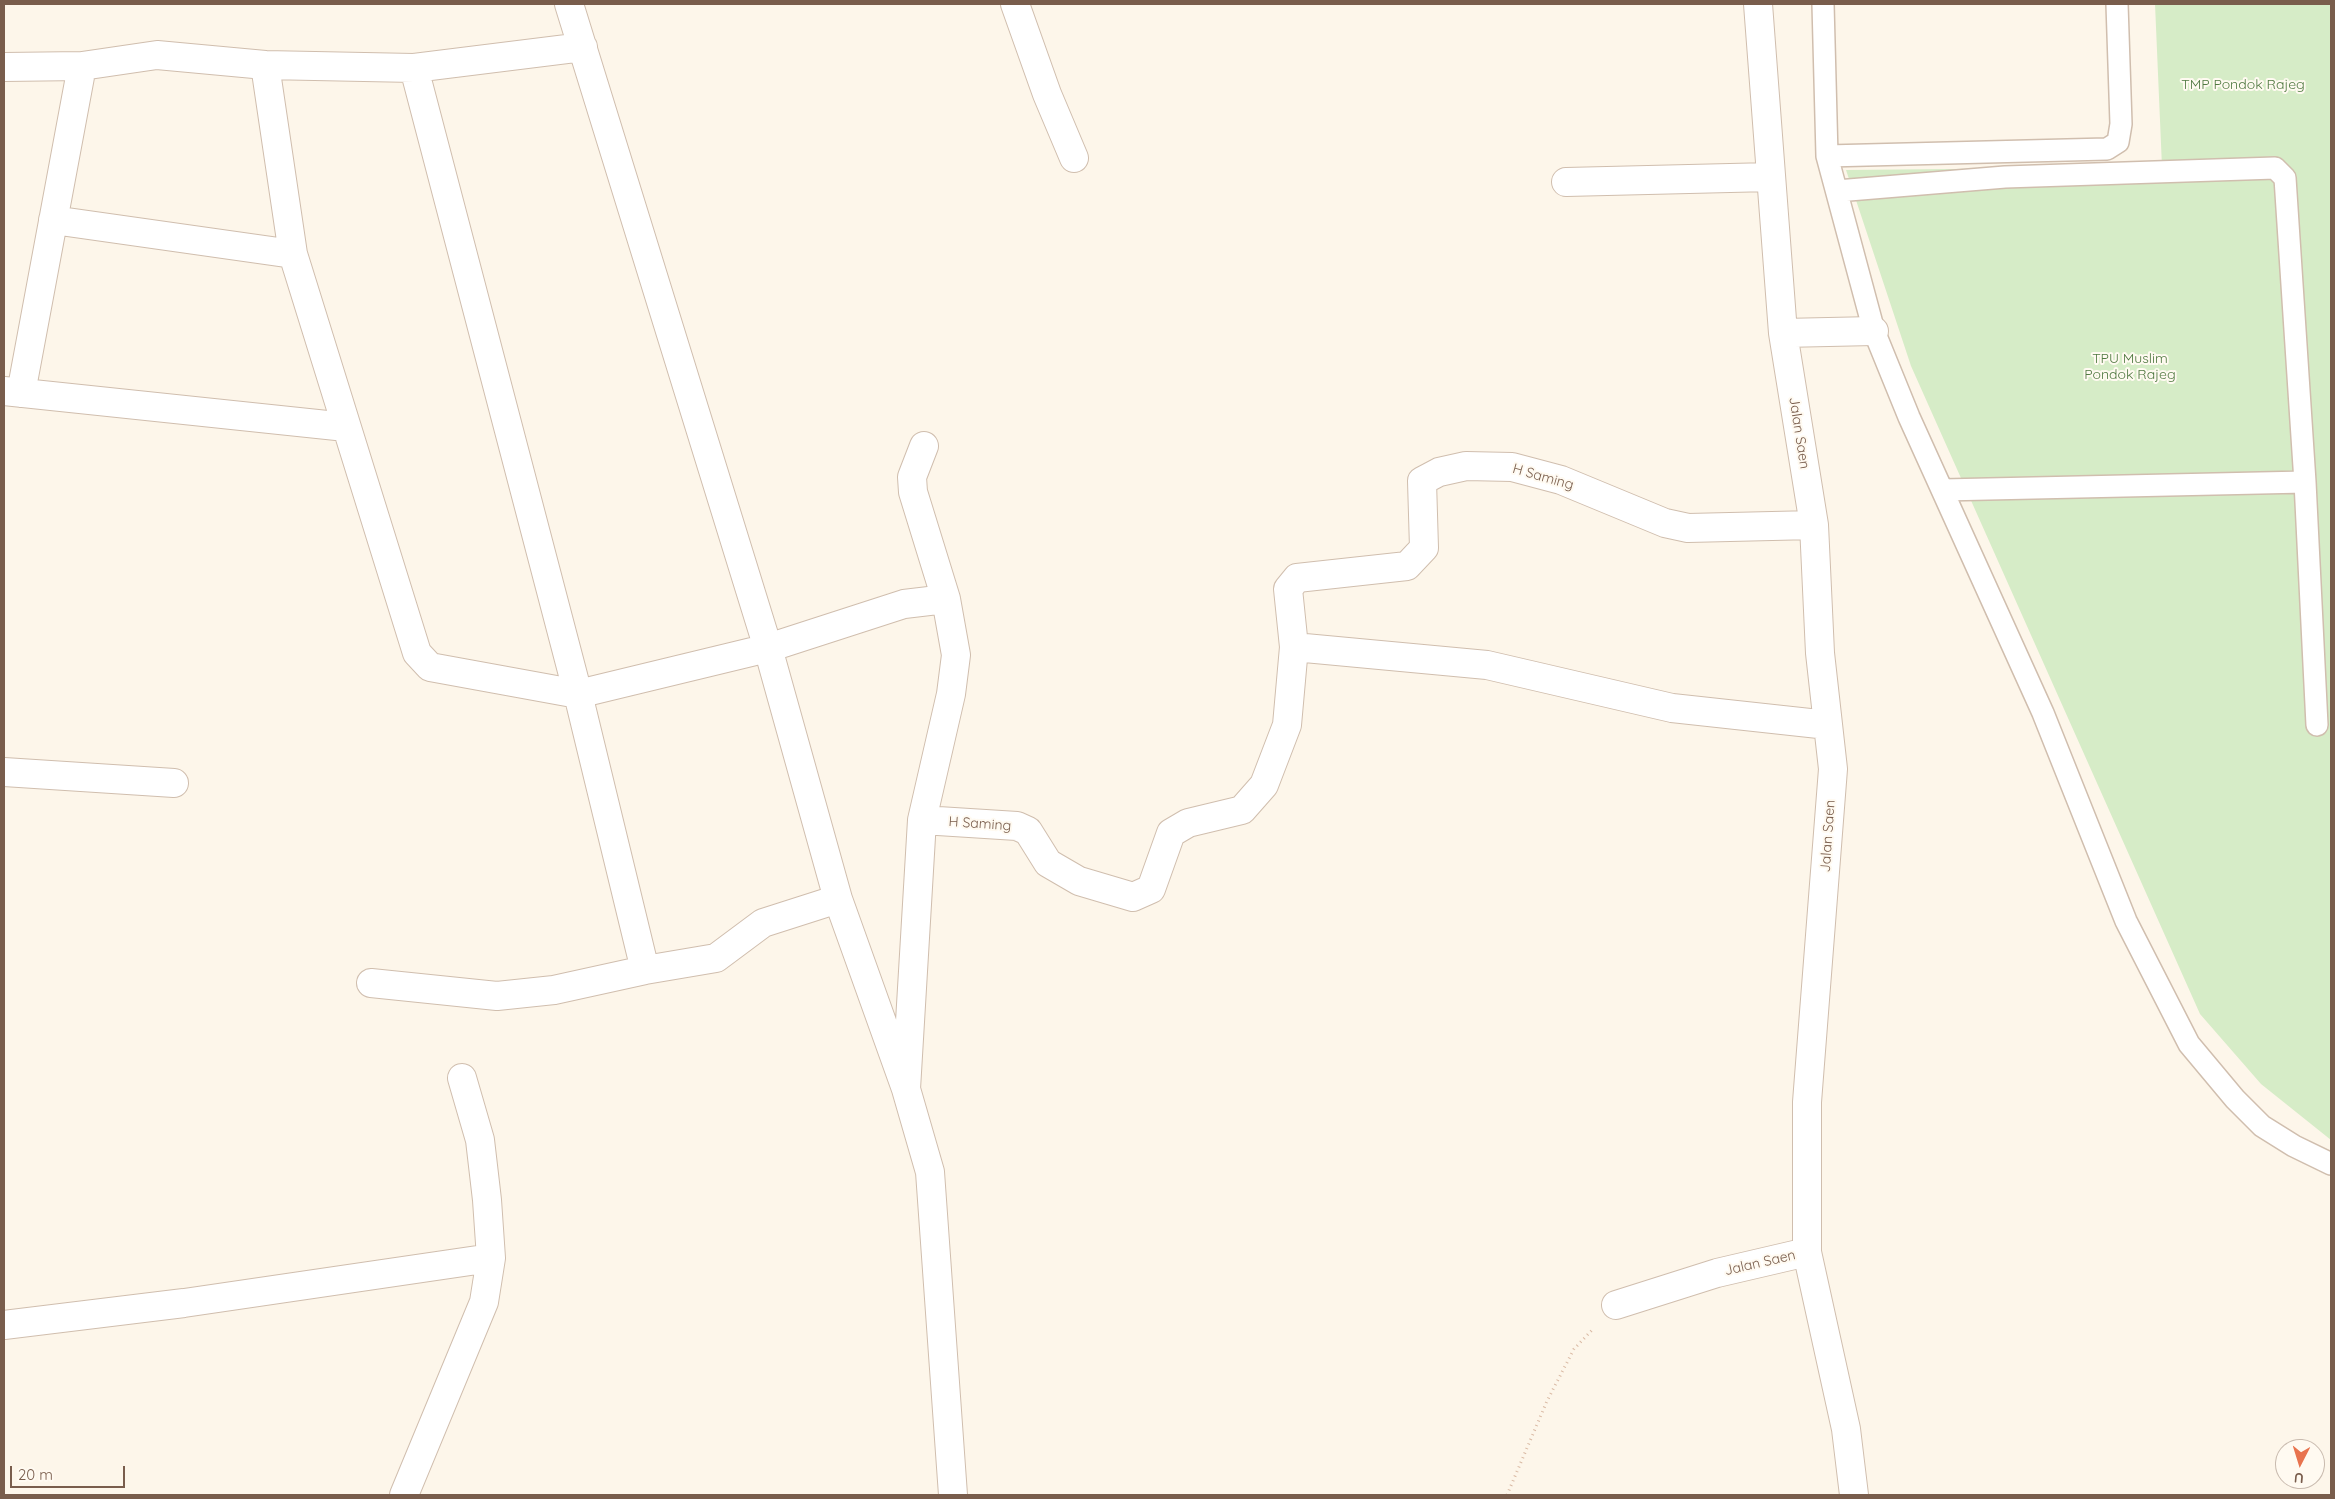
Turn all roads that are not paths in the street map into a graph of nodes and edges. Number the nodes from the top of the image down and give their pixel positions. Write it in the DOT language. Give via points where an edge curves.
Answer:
graph roads {
  1 [pos="569,4"];
  2 [pos="1015,4"];
  3 [pos="1758,4"];
  4 [pos="1822,4"];
  5 [pos="2117,4"];
  6 [pos="583,47"];
  7 [pos="265,65"];
  8 [pos="82,66"];
  9 [pos="4,67"];
  10 [pos="414,68"];
  11 [pos="1827,156"];
  12 [pos="1074,158"];
  13 [pos="1771,177"];
  14 [pos="1566,182"];
  15 [pos="1837,191"];
  16 [pos="53,220"];
  17 [pos="293,254"];
  18 [pos="1868,331"];
  19 [pos="1788,333"];
  20 [pos="12,392"];
  21 [pos="346,427"];
  22 [pos="924,446"];
  23 [pos="2305,482"];
  24 [pos="1943,490"];
  25 [pos="1814,525"];
  26 [pos="946,599"];
  27 [pos="1294,647"];
  28 [pos="768,648"];
  29 [pos="578,694"];
  30 [pos="1828,725"];
  31 [pos="2317,725"];
  32 [pos="4,772"];
  33 [pos="174,783"];
  34 [pos="922,820"];
  35 [pos="838,900"];
  36 [pos="645,970"];
  37 [pos="371,983"];
  38 [pos="462,1078"];
  39 [pos="906,1089"];
  40 [pos="2331,1164"];
  41 [pos="1807,1252"];
  42 [pos="491,1258"];
  43 [pos="1616,1305"];
  44 [pos="4,1325"];
  45 [pos="404,1495"];
  46 [pos="953,1495"];
  47 [pos="1854,1495"];
  1 -- 6 [label="street"];
  2 -- 12 [label="street"];
  3 -- 13 [label="street, Jalan Saen"];
  4 -- 11 [label="lane"];
  5 -- 11 [label="lane" via="2121,124 2118,142 2107,149"];
  6 -- 10 [label="street"];
  6 -- 28 [label="street"];
  7 -- 8 [label="street" via="157,55"];
  7 -- 10 [label="street"];
  7 -- 17 [label="street"];
  8 -- 9 [label="street"];
  8 -- 16 [label="street"];
  10 -- 29 [label="street"];
  11 -- 15 [label="lane"];
  13 -- 14 [label="street"];
  13 -- 19 [label="street, Jalan Saen"];
  15 -- 18 [label="lane"];
  15 -- 23 [label="lane" via="2005,178 2276,168 2285,178"];
  16 -- 17 [label="street"];
  16 -- 20 [label="street"];
  17 -- 21 [label="street"];
  18 -- 19 [label="street"];
  18 -- 24 [label="lane"];
  19 -- 25 [label="street, Jalan Saen"];
  20 -- 21 [label="street"];
  21 -- 29 [label="street" via="417,653 430,667"];
  22 -- 26 [label="street" via="912,477 914,492"];
  23 -- 24 [label="lane"];
  23 -- 31 [label="lane"];
  24 -- 40 [label="lane" via="2043,713 2126,921 2189,1044 2262,1126"];
  25 -- 27 [label="street, H Saming" via="1688,528 1665,523 1561,480 1512,467 1466,466 1438,472 1422,481 1424,548 1407,566 1297,578 1288,589"];
  25 -- 30 [label="street, Jalan Saen" via="1820,652"];
  26 -- 28 [label="street" via="904,604"];
  26 -- 34 [label="street" via="956,655 951,694"];
  27 -- 30 [label="street" via="1486,665 1672,708"];
  27 -- 34 [label="street, H Saming" via="1287,725 1264,785 1242,810 1188,823 1171,833 1150,889 1133,897 1079,881 1048,863 1028,831 1017,826"];
  28 -- 29 [label="street"];
  28 -- 35 [label="street"];
  29 -- 36 [label="street"];
  30 -- 41 [label="street, Jalan Saen" via="1833,770 1807,1102"];
  32 -- 33 [label="street"];
  34 -- 39 [label="street"];
  35 -- 36 [label="street" via="762,923 716,958"];
  35 -- 39 [label="street"];
  36 -- 37 [label="street" via="554,990 497,996"];
  38 -- 42 [label="street" via="480,1140"];
  39 -- 46 [label="street" via="930,1172"];
  41 -- 43 [label="street, Jalan Saen" via="1717,1273"];
  41 -- 47 [label="street" via="1846,1429"];
  42 -- 44 [label="street" via="184,1303"];
  42 -- 45 [label="street" via="484,1302"];
}
